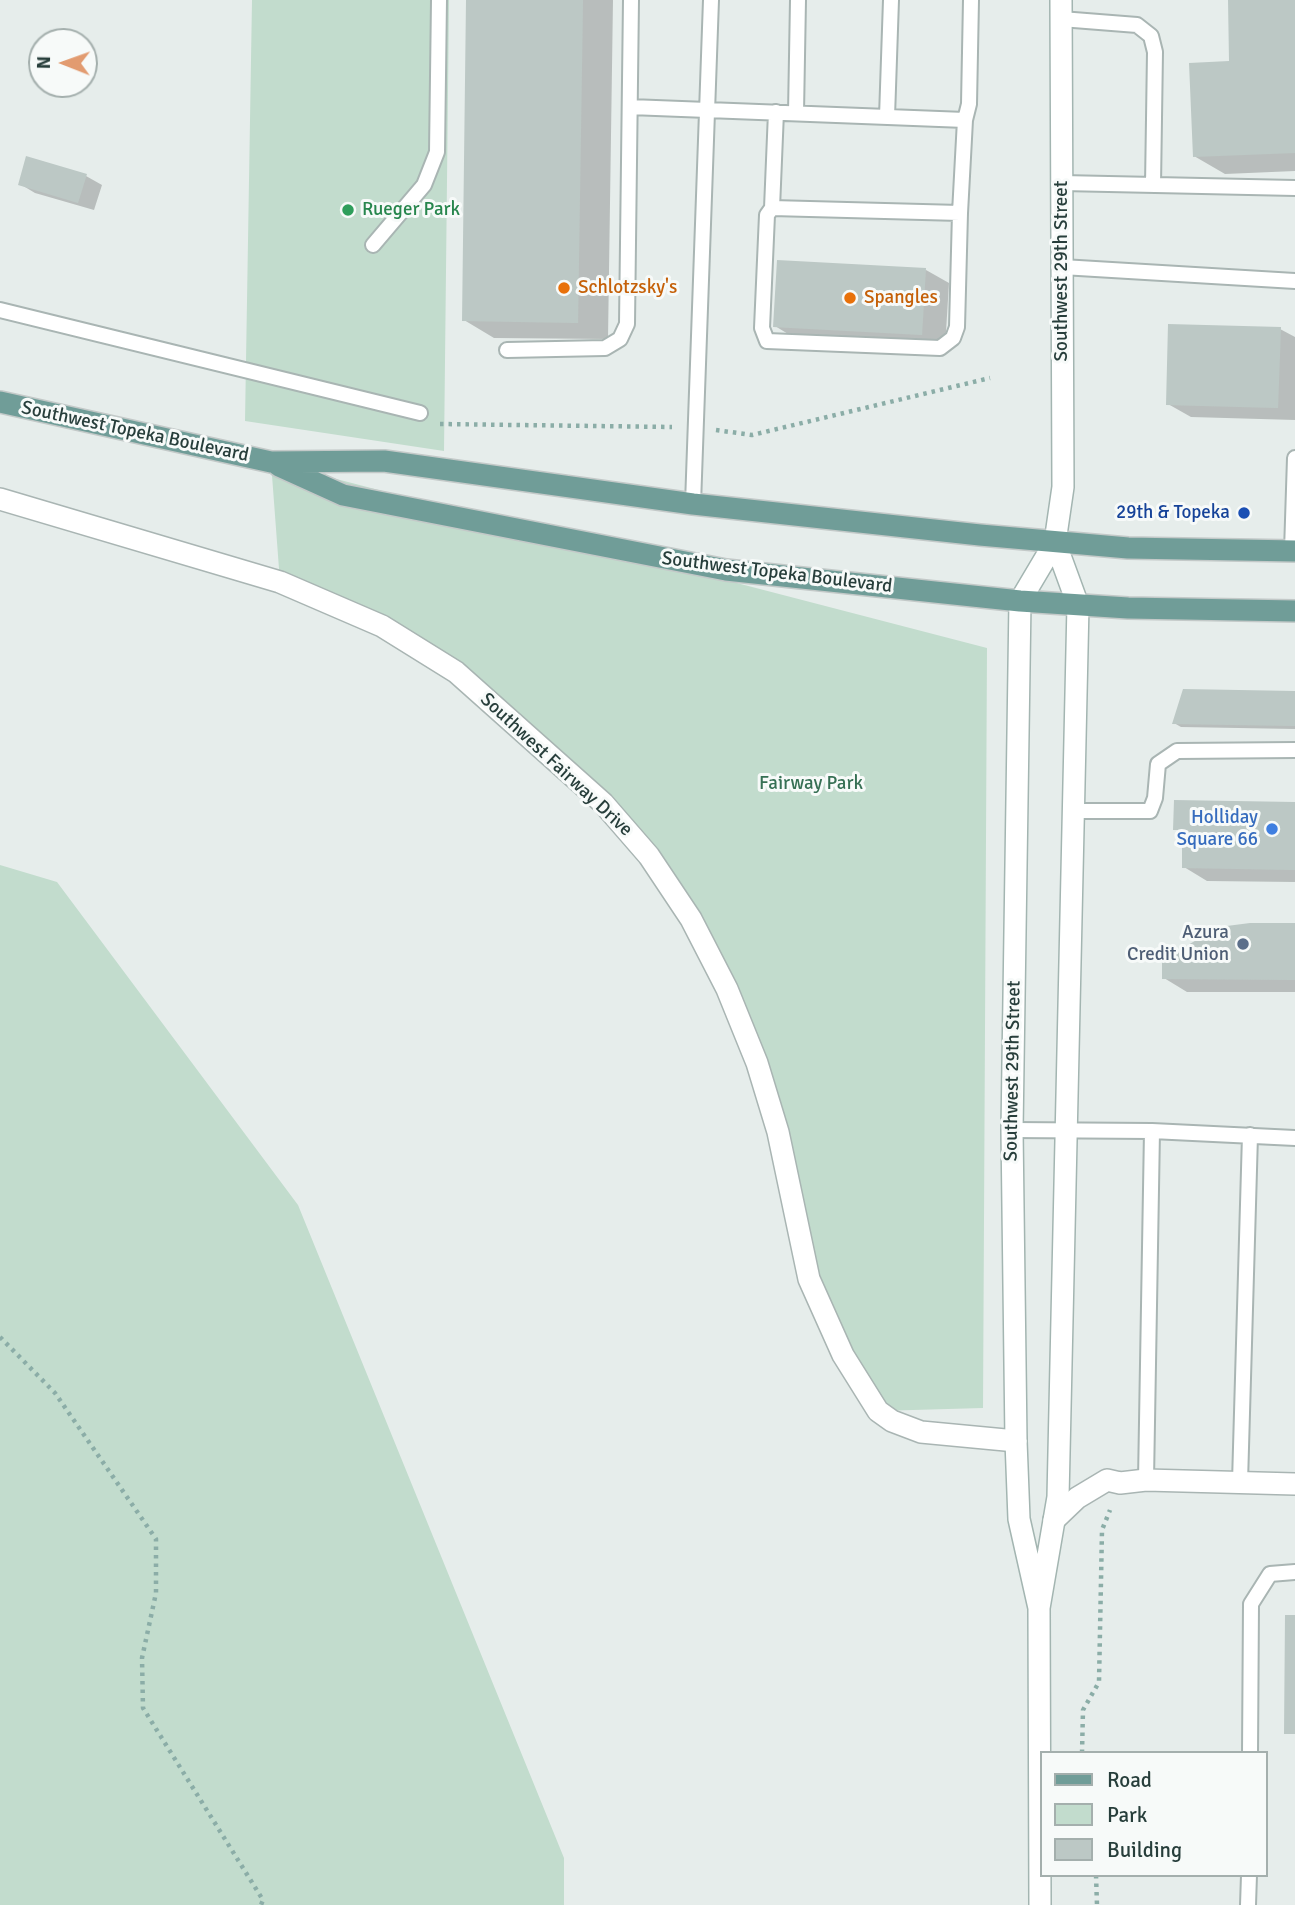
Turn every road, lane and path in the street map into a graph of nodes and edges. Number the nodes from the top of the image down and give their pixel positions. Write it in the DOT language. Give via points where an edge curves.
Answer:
graph roads {
  1 [pos="439,0"];
  2 [pos="631,0"];
  3 [pos="712,0"];
  4 [pos="798,0"];
  5 [pos="891,0"];
  6 [pos="971,0"];
  7 [pos="1061,10"];
  8 [pos="630,107"];
  9 [pos="709,110"];
  10 [pos="776,112"];
  11 [pos="796,113"];
  12 [pos="887,117"];
  13 [pos="965,120"];
  14 [pos="1062,183"];
  15 [pos="1153,185"];
  16 [pos="1295,188"];
  17 [pos="772,208"];
  18 [pos="960,213"];
  19 [pos="373,245"];
  20 [pos="1062,267"];
  21 [pos="1295,281"];
  22 [pos="0,310"];
  23 [pos="508,350"];
  24 [pos="0,402"];
  25 [pos="420,414"];
  26 [pos="1295,458"];
  27 [pos="271,462"];
  28 [pos="0,499"];
  29 [pos="693,504"];
  30 [pos="1055,542"];
  31 [pos="1294,551"];
  32 [pos="1020,601"];
  33 [pos="1077,605"];
  34 [pos="1295,611"];
  35 [pos="1295,750"];
  36 [pos="1074,811"];
  37 [pos="1012,1130"];
  38 [pos="1066,1131"];
  39 [pos="1152,1131"];
  40 [pos="1250,1136"];
  41 [pos="1295,1138"];
  42 [pos="0,1337"];
  43 [pos="1016,1441"];
  44 [pos="1146,1480"];
  45 [pos="1240,1482"];
  46 [pos="1120,1483"];
  47 [pos="1295,1484"];
  48 [pos="1054,1520"];
  49 [pos="1295,1572"];
  50 [pos="1039,1608"];
  51 [pos="1082,1751"];
  52 [pos="1250,1751"];
  53 [pos="1097,1877"];
  54 [pos="1248,1877"];
  55 [pos="261,1905"];
  56 [pos="1040,1905"];
  57 [pos="1097,1905"];
  58 [pos="1248,1905"];
  1 -- 19 [label="lane" via="437,152 424,185"];
  2 -- 8 [label="lane"];
  3 -- 9 [label="lane"];
  4 -- 11 [label="lane"];
  5 -- 12 [label="lane"];
  6 -- 13 [label="lane" via="970,104"];
  7 -- 14 [label="main road, Southwest 29th Street"];
  7 -- 15 [label="lane" via="1136,24 1151,36 1155,52"];
  8 -- 9 [label="lane"];
  8 -- 23 [label="lane" via="627,324 620,339 605,348"];
  9 -- 10 [label="lane"];
  9 -- 29 [label="lane"];
  10 -- 11 [label="lane"];
  10 -- 17 [label="lane"];
  11 -- 12 [label="lane"];
  12 -- 13 [label="lane"];
  13 -- 18 [label="lane"];
  14 -- 15 [label="lane"];
  14 -- 20 [label="main road, Southwest 29th Street"];
  15 -- 16 [label="lane"];
  17 -- 18 [label="lane"];
  17 -- 18 [label="lane" via="767,215 762,316 767,341 940,348 953,338 957,327"];
  20 -- 21 [label="lane"];
  20 -- 30 [label="main road, Southwest 29th Street" via="1063,487"];
  22 -- 25 [label="lane"];
  24 -- 27 [label="main road, Southwest Topeka Boulevard"];
  26 -- 31 [label="lane"];
  27 -- 29 [label="main road, Southwest Topeka Boulevard" via="384,461"];
  27 -- 32 [label="main road, Southwest Topeka Boulevard" via="344,495 665,560 738,572"];
  28 -- 43 [label="main road, Southwest Fairway Drive" via="280,582 382,626 456,672 603,803 649,856 727,989 778,1132 809,1279 843,1354 878,1411 921,1432"];
  29 -- 30 [label="main road, Southwest Topeka Boulevard"];
  30 -- 31 [label="main road, Southwest Topeka Boulevard"];
  30 -- 32 [label="main road, Southwest 29th Street"];
  30 -- 33 [label="main road, Southwest 29th Street"];
  32 -- 33 [label="main road, Southwest Topeka Boulevard"];
  32 -- 37 [label="main road, Southwest 29th Street"];
  33 -- 34 [label="main road, Southwest Topeka Boulevard"];
  33 -- 36 [label="main road, Southwest 29th Street"];
  35 -- 36 [label="lane" via="1177,751 1158,764 1150,811"];
  36 -- 38 [label="main road, Southwest 29th Street"];
  37 -- 38 [label="lane"];
  37 -- 43 [label="main road, Southwest 29th Street"];
  38 -- 39 [label="lane"];
  38 -- 48 [label="main road, Southwest 29th Street"];
  39 -- 40 [label="lane"];
  39 -- 44 [label="lane"];
  40 -- 41 [label="lane"];
  40 -- 45 [label="lane"];
  42 -- 55 [label="path" via="55,1393 156,1538 156,1593 142,1658 143,1708 263,1900"];
  43 -- 50 [label="main road, Southwest 29th Street" via="1018,1519"];
  44 -- 45 [label="main road"];
  44 -- 46 [label="main road"];
  45 -- 47 [label="main road"];
  46 -- 48 [label="main road" via="1107,1480 1077,1498"];
  46 -- 51 [label="path" via="1102,1530 1098,1682 1083,1710"];
  48 -- 50 [label="main road, Southwest 29th Street"];
  49 -- 52 [label="lane" via="1270,1574 1251,1604"];
  50 -- 56 [label="main road, Southwest 29th Street"];
  53 -- 57 [label="path"];
  54 -- 58 [label="lane"];
}
